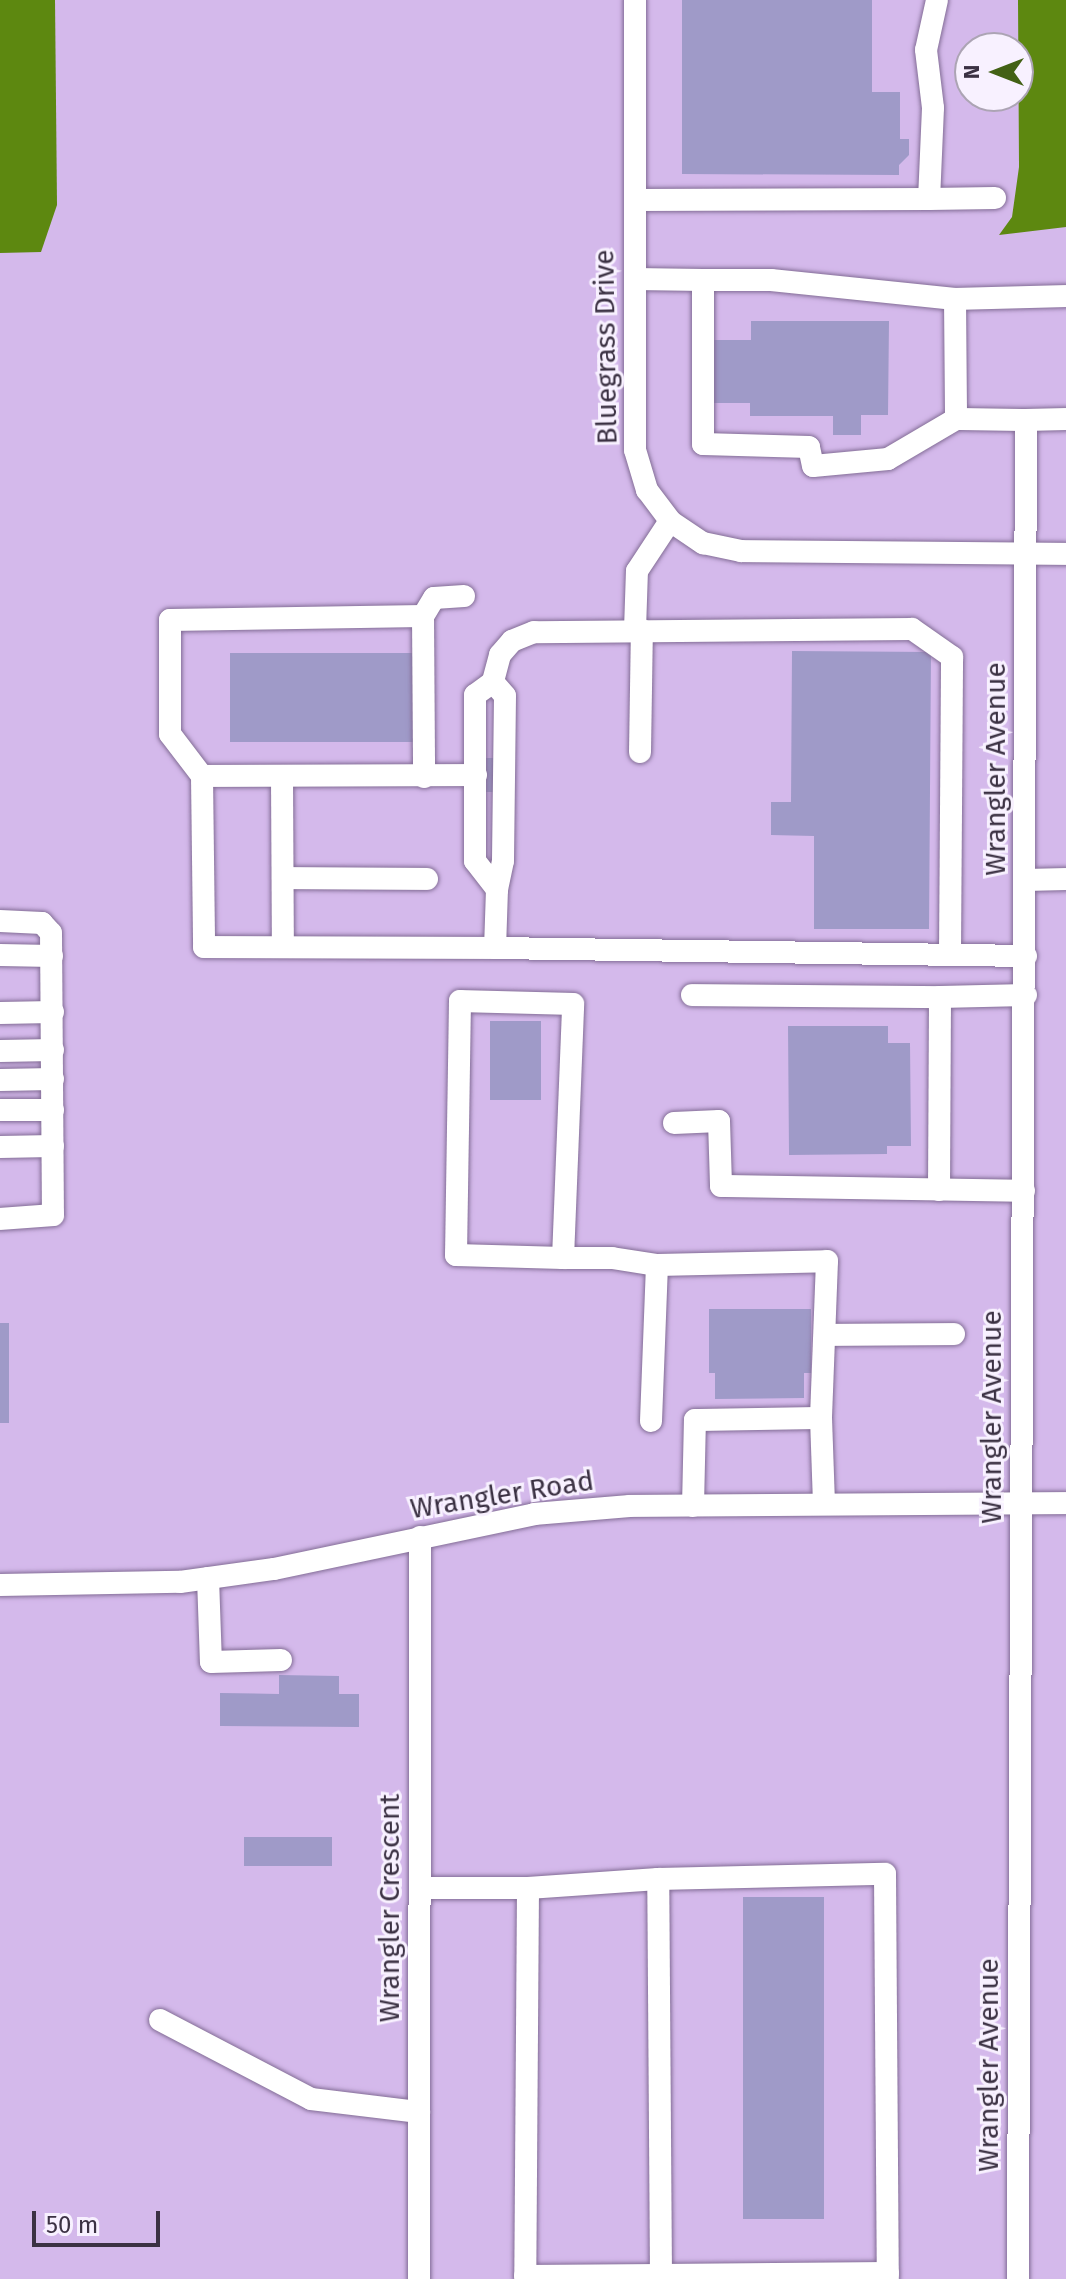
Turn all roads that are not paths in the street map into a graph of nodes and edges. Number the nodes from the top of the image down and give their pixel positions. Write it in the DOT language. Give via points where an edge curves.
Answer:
graph roads {
  1 [pos="635,0"];
  2 [pos="937,0"];
  3 [pos="995,198"];
  4 [pos="929,199"];
  5 [pos="635,200"];
  6 [pos="635,279"];
  7 [pos="703,280"];
  8 [pos="1066,296"];
  9 [pos="955,299"];
  10 [pos="956,419"];
  11 [pos="1066,419"];
  12 [pos="1026,420"];
  13 [pos="670,521"];
  14 [pos="1066,554"];
  15 [pos="1026,555"];
  16 [pos="464,596"];
  17 [pos="423,616"];
  18 [pos="638,630"];
  19 [pos="493,682"];
  20 [pos="640,752"];
  21 [pos="476,775"];
  22 [pos="202,776"];
  23 [pos="282,776"];
  24 [pos="424,777"];
  25 [pos="284,878"];
  26 [pos="427,879"];
  27 [pos="1066,879"];
  28 [pos="1026,880"];
  29 [pos="497,889"];
  30 [pos="0,921"];
  31 [pos="283,947"];
  32 [pos="495,948"];
  33 [pos="950,953"];
  34 [pos="0,955"];
  35 [pos="52,956"];
  36 [pos="1026,956"];
  37 [pos="692,995"];
  38 [pos="1026,995"];
  39 [pos="940,997"];
  40 [pos="53,1012"];
  41 [pos="0,1013"];
  42 [pos="53,1050"];
  43 [pos="0,1051"];
  44 [pos="53,1079"];
  45 [pos="0,1080"];
  46 [pos="0,1110"];
  47 [pos="53,1110"];
  48 [pos="674,1123"];
  49 [pos="53,1146"];
  50 [pos="0,1147"];
  51 [pos="939,1190"];
  52 [pos="1024,1191"];
  53 [pos="0,1219"];
  54 [pos="563,1258"];
  55 [pos="657,1265"];
  56 [pos="954,1334"];
  57 [pos="825,1335"];
  58 [pos="821,1418"];
  59 [pos="651,1421"];
  60 [pos="1022,1503"];
  61 [pos="1066,1503"];
  62 [pos="824,1504"];
  63 [pos="693,1506"];
  64 [pos="420,1537"];
  65 [pos="208,1578"];
  66 [pos="0,1585"];
  67 [pos="281,1660"];
  68 [pos="658,1879"];
  69 [pos="420,1888"];
  70 [pos="528,1888"];
  71 [pos="160,2020"];
  72 [pos="419,2112"];
  73 [pos="661,2275"];
  74 [pos="888,2276"];
  75 [pos="601,2277"];
  76 [pos="525,2278"];
  77 [pos="419,2279"];
  78 [pos="1018,2279"];
  1 -- 5 [label="street, Bluegrass Drive"];
  2 -- 4 [label="street" via="926,50 933,108"];
  3 -- 4 [label="street"];
  4 -- 5 [label="street"];
  5 -- 6 [label="street, Bluegrass Drive"];
  6 -- 7 [label="street"];
  6 -- 13 [label="street, Bluegrass Drive" via="635,450 647,490"];
  7 -- 9 [label="street" via="771,280"];
  7 -- 10 [label="street" via="703,444 809,447 813,466 888,459"];
  8 -- 9 [label="street"];
  9 -- 10 [label="street"];
  10 -- 12 [label="street"];
  11 -- 12 [label="street"];
  12 -- 15 [label="street, Wrangler Avenue"];
  13 -- 15 [label="street, Bluegrass Drive" via="703,543 741,551"];
  13 -- 18 [label="street" via="637,571"];
  14 -- 15 [label="street, Bluegrass Drive"];
  15 -- 28 [label="street, Wrangler Avenue"];
  16 -- 17 [label="street" via="434,598"];
  17 -- 22 [label="street" via="170,620 170,734"];
  17 -- 24 [label="street"];
  18 -- 19 [label="street" via="526,635 500,655"];
  18 -- 20 [label="street"];
  18 -- 33 [label="street" via="912,629 952,657"];
  19 -- 21 [label="street" via="475,695"];
  19 -- 29 [label="street" via="505,696 503,861"];
  21 -- 24 [label="street"];
  21 -- 29 [label="street" via="475,861"];
  22 -- 23 [label="street"];
  22 -- 31 [label="street" via="204,947"];
  23 -- 24 [label="street"];
  23 -- 25 [label="street"];
  25 -- 26 [label="street"];
  25 -- 31 [label="street"];
  27 -- 28 [label="street"];
  28 -- 36 [label="street, Wrangler Avenue"];
  29 -- 32 [label="street"];
  30 -- 35 [label="street" via="42,923 51,933"];
  31 -- 32 [label="street"];
  32 -- 33 [label="street"];
  33 -- 36 [label="street"];
  34 -- 35 [label="street"];
  35 -- 40 [label="street"];
  36 -- 38 [label="street, Wrangler Avenue"];
  37 -- 39 [label="street"];
  38 -- 39 [label="street"];
  38 -- 52 [label="street, Wrangler Avenue"];
  39 -- 51 [label="street"];
  40 -- 41 [label="street"];
  40 -- 42 [label="street"];
  42 -- 43 [label="street"];
  42 -- 44 [label="street"];
  44 -- 45 [label="street"];
  44 -- 47 [label="street"];
  46 -- 47 [label="street"];
  47 -- 49 [label="street"];
  48 -- 51 [label="street" via="719,1121 721,1186"];
  49 -- 50 [label="street"];
  49 -- 53 [label="street" via="53,1215"];
  51 -- 52 [label="street"];
  52 -- 60 [label="street, Wrangler Avenue"];
  54 -- 54 [label="street" via="573,1004 460,1001 456,1255"];
  54 -- 55 [label="street"];
  55 -- 57 [label="street" via="827,1261"];
  55 -- 59 [label="street"];
  56 -- 57 [label="street"];
  57 -- 58 [label="street"];
  58 -- 62 [label="street"];
  58 -- 63 [label="street" via="695,1420"];
  60 -- 61 [label="street, Wrangler Road"];
  60 -- 62 [label="street, Wrangler Road"];
  60 -- 78 [label="street, Wrangler Avenue"];
  62 -- 63 [label="street, Wrangler Road"];
  63 -- 64 [label="street, Wrangler Road" via="534,1514"];
  64 -- 65 [label="street, Wrangler Road"];
  64 -- 69 [label="street, Wrangler Crescent"];
  65 -- 66 [label="street, Wrangler Road"];
  65 -- 67 [label="street" via="211,1662"];
  68 -- 70 [label="street"];
  68 -- 73 [label="street"];
  68 -- 74 [label="street" via="885,1874"];
  69 -- 70 [label="street"];
  69 -- 72 [label="street, Wrangler Crescent"];
  70 -- 76 [label="street"];
  71 -- 72 [label="street" via="311,2099"];
  72 -- 77 [label="street, Wrangler Crescent"];
  73 -- 74 [label="street"];
  73 -- 75 [label="street"];
  75 -- 76 [label="street"];
}
